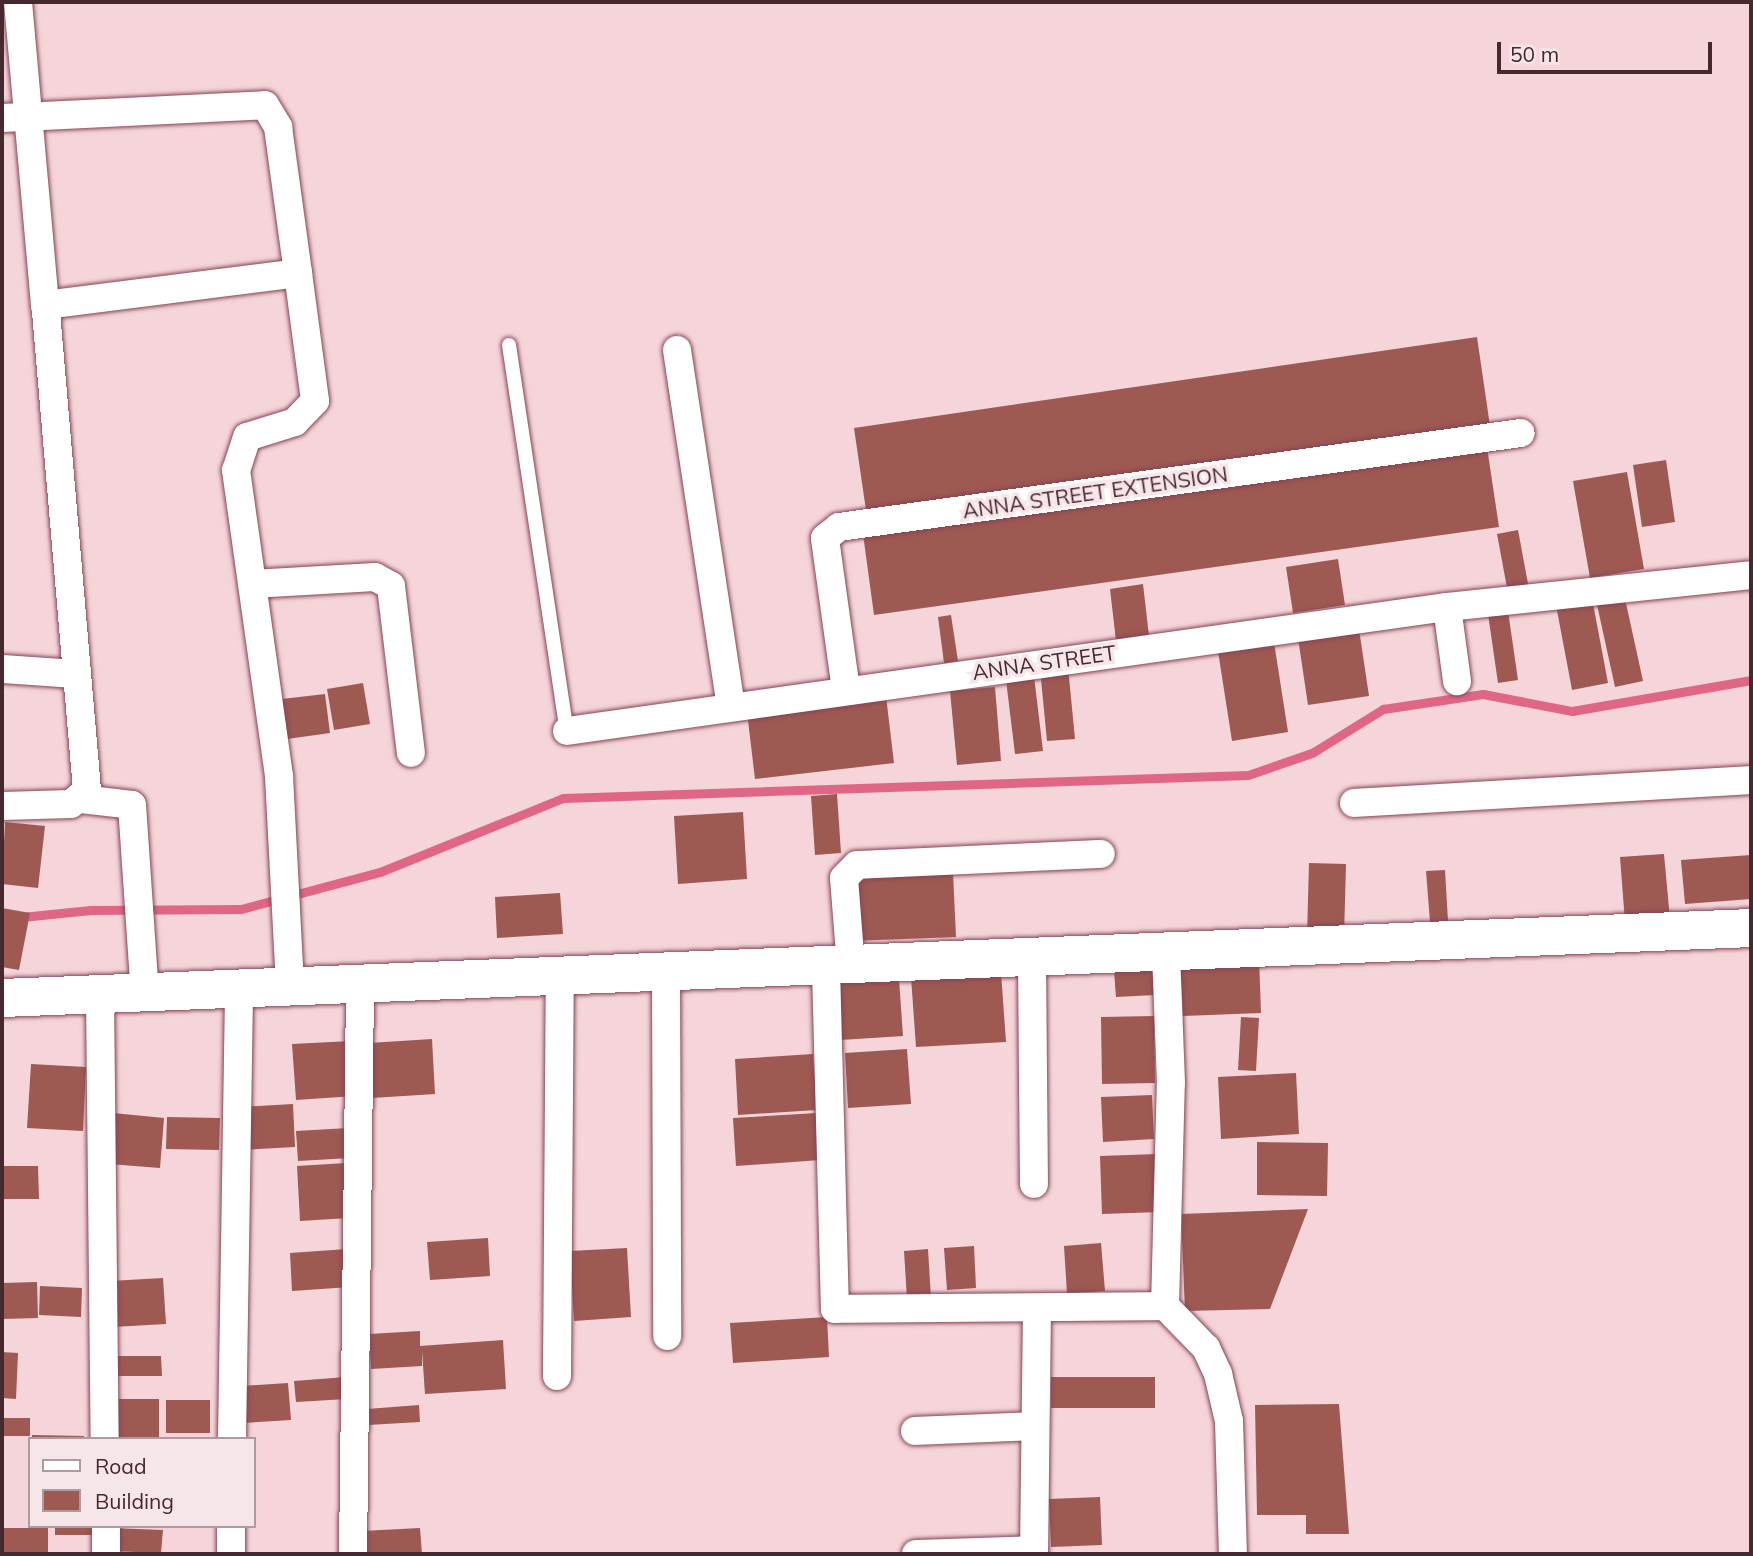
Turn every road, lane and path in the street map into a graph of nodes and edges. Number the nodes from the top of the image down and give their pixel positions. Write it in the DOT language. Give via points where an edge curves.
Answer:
graph roads {
  1 [pos="18,2"];
  2 [pos="15,117"];
  3 [pos="298,273"];
  4 [pos="45,305"];
  5 [pos="509,345"];
  6 [pos="677,350"];
  7 [pos="1521,433"];
  8 [pos="1751,575"];
  9 [pos="252,584"];
  10 [pos="1447,607"];
  11 [pos="2,669"];
  12 [pos="76,674"];
  13 [pos="1457,681"];
  14 [pos="846,690"];
  15 [pos="731,707"];
  16 [pos="567,731"];
  17 [pos="411,753"];
  18 [pos="1751,780"];
  19 [pos="81,799"];
  20 [pos="1353,803"];
  21 [pos="2,806"];
  22 [pos="1101,854"];
  23 [pos="1751,928"];
  24 [pos="1166,952"];
  25 [pos="1032,958"];
  26 [pos="838,967"];
  27 [pos="666,975"];
  28 [pos="560,980"];
  29 [pos="360,988"];
  30 [pos="290,989"];
  31 [pos="239,990"];
  32 [pos="145,994"];
  33 [pos="100,996"];
  34 [pos="2,998"];
  35 [pos="1034,1184"];
  36 [pos="1166,1306"];
  37 [pos="1037,1312"];
  38 [pos="667,1336"];
  39 [pos="557,1376"];
  40 [pos="1035,1426"];
  41 [pos="915,1431"];
  42 [pos="105,1437"];
  43 [pos="232,1437"];
  44 [pos="106,1528"];
  45 [pos="231,1528"];
  46 [pos="1034,1552"];
  47 [pos="106,1554"];
  48 [pos="230,1554"];
  49 [pos="353,1554"];
  50 [pos="916,1554"];
  51 [pos="1233,1554"];
  1 -- 2 [label="street"];
  2 -- 3 [label="street" via="265,105 278,127"];
  2 -- 4 [label="street"];
  3 -- 4 [label="street"];
  3 -- 9 [label="street" via="315,401 295,422 247,437 237,453"];
  4 -- 12 [label="street"];
  5 -- 16 [label="lane"];
  6 -- 15 [label="street"];
  7 -- 14 [label="street, ANNA STREET EXTENSION" via="839,527 825,538"];
  8 -- 10 [label="street, ANNA STREET"];
  9 -- 17 [label="street" via="375,578 391,586"];
  9 -- 30 [label="street" via="279,776 282,911"];
  10 -- 13 [label="street"];
  10 -- 14 [label="street, ANNA STREET"];
  11 -- 12 [label="street"];
  12 -- 19 [label="street" via="87,790"];
  14 -- 15 [label="street, ANNA STREET"];
  15 -- 16 [label="street, ANNA STREET"];
  18 -- 20 [label="street"];
  19 -- 21 [label="street"];
  19 -- 32 [label="street" via="132,804"];
  22 -- 26 [label="street" via="857,865 844,878"];
  23 -- 24 [label="street"];
  24 -- 25 [label="street"];
  24 -- 36 [label="street" via="1171,1083"];
  25 -- 26 [label="street"];
  25 -- 35 [label="street"];
  26 -- 27 [label="street"];
  26 -- 37 [label="street" via="835,1309"];
  27 -- 28 [label="street"];
  27 -- 38 [label="street"];
  28 -- 29 [label="street"];
  28 -- 39 [label="street"];
  29 -- 30 [label="street"];
  29 -- 49 [label="street"];
  30 -- 31 [label="street"];
  31 -- 32 [label="street"];
  31 -- 43 [label="street"];
  32 -- 33 [label="street"];
  33 -- 34 [label="street"];
  33 -- 42 [label="street"];
  36 -- 37 [label="street"];
  36 -- 51 [label="street" via="1206,1348 1218,1374 1229,1421"];
  37 -- 40 [label="street"];
  40 -- 41 [label="street"];
  40 -- 46 [label="street"];
  44 -- 47 [label="street"];
  45 -- 48 [label="street"];
  46 -- 50 [label="street"];
}
